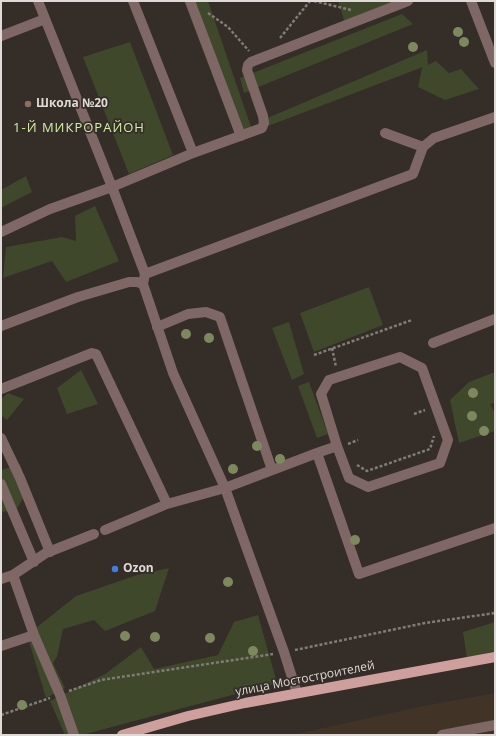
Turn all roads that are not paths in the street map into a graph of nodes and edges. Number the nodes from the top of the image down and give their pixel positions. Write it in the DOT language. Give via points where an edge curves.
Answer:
graph roads {
  1 [pos="38,1"];
  2 [pos="133,1"];
  3 [pos="190,1"];
  4 [pos="408,1"];
  5 [pos="472,1"];
  6 [pos="45,19"];
  7 [pos="1,36"];
  8 [pos="495,63"];
  9 [pos="495,117"];
  10 [pos="385,133"];
  11 [pos="241,136"];
  12 [pos="423,147"];
  13 [pos="193,153"];
  14 [pos="112,187"];
  15 [pos="1,232"];
  16 [pos="144,279"];
  17 [pos="495,319"];
  18 [pos="1,326"];
  19 [pos="156,327"];
  20 [pos="433,343"];
  21 [pos="1,389"];
  22 [pos="1,438"];
  23 [pos="337,446"];
  24 [pos="317,453"];
  25 [pos="272,470"];
  26 [pos="1,484"];
  27 [pos="224,488"];
  28 [pos="167,504"];
  29 [pos="495,528"];
  30 [pos="105,530"];
  31 [pos="94,534"];
  32 [pos="50,552"];
  33 [pos="34,562"];
  34 [pos="13,574"];
  35 [pos="1,579"];
  36 [pos="34,635"];
  37 [pos="1,646"];
  38 [pos="495,657"];
  39 [pos="297,693"];
  40 [pos="495,725"];
  41 [pos="74,735"];
  42 [pos="122,735"];
  43 [pos="442,735"];
  1 -- 6 [label="lane"];
  2 -- 13 [label="lane"];
  3 -- 11 [label="lane"];
  4 -- 11 [label="lane" via="251,62 247,70 264,123 262,128"];
  5 -- 8 [label="lane"];
  6 -- 7 [label="lane"];
  6 -- 14 [label="lane"];
  9 -- 12 [label="lane" via="434,138"];
  10 -- 12 [label="lane"];
  11 -- 13 [label="lane"];
  12 -- 16 [label="lane" via="413,174"];
  13 -- 14 [label="lane"];
  14 -- 15 [label="lane" via="50,209"];
  14 -- 16 [label="lane"];
  16 -- 18 [label="lane" via="78,297"];
  16 -- 19 [label="lane"];
  17 -- 20 [label="lane"];
  19 -- 25 [label="lane" via="188,314 206,312 220,317"];
  19 -- 27 [label="lane" via="173,373"];
  21 -- 28 [label="lane" via="92,353 96,354"];
  22 -- 32 [label="lane"];
  23 -- 23 [label="lane" via="321,394 329,380 400,357 422,368 448,440 440,463 368,487 349,478"];
  23 -- 24 [label="lane"];
  24 -- 25 [label="lane"];
  24 -- 29 [label="lane" via="359,574"];
  25 -- 27 [label="lane"];
  26 -- 33 [label="lane"];
  27 -- 28 [label="lane"];
  27 -- 39 [label="lane"];
  28 -- 30 [label="lane"];
  31 -- 32 [label="lane"];
  32 -- 33 [label="lane"];
  33 -- 34 [label="lane"];
  34 -- 35 [label="lane"];
  34 -- 36 [label="lane"];
  36 -- 37 [label="lane"];
  36 -- 41 [label="lane" via="60,694"];
  38 -- 39 [label="main road, улица Мостостроителей"];
  39 -- 42 [label="main road, улица Мостостроителей" via="244,702"];
  40 -- 43 [label="lane"];
}
